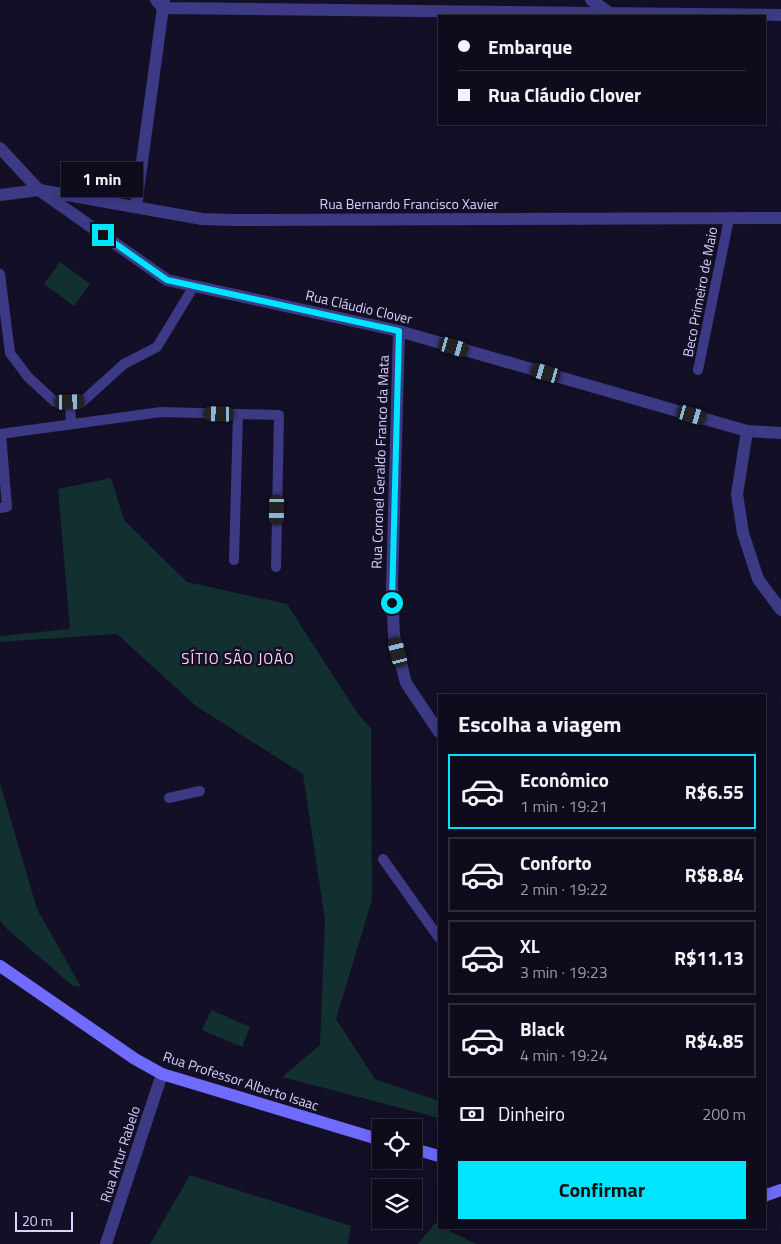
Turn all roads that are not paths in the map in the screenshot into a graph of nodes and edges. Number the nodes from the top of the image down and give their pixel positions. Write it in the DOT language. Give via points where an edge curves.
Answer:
graph roads {
  1 [pos="591,0"];
  2 [pos="161,3"];
  3 [pos="610,13"];
  4 [pos="781,15"];
  5 [pos="0,148"];
  6 [pos="39,190"];
  7 [pos="0,195"];
  8 [pos="136,206"];
  9 [pos="781,218"];
  10 [pos="729,219"];
  11 [pos="0,274"];
  12 [pos="194,286"];
  13 [pos="399,331"];
  14 [pos="698,370"];
  15 [pos="70,402"];
  16 [pos="238,414"];
  17 [pos="71,424"];
  18 [pos="747,431"];
  19 [pos="781,433"];
  20 [pos="1,434"];
  21 [pos="2,462"];
  22 [pos="0,508"];
  23 [pos="234,560"];
  24 [pos="276,567"];
  25 [pos="781,610"];
  26 [pos="438,731"];
  27 [pos="200,791"];
  28 [pos="169,798"];
  29 [pos="383,859"];
  30 [pos="438,937"];
  31 [pos="0,966"];
  32 [pos="162,1074"];
  33 [pos="372,1137"];
  34 [pos="422,1151"];
  35 [pos="438,1156"];
  36 [pos="781,1190"];
  37 [pos="766,1195"];
  38 [pos="106,1244"];
  1 -- 3 [label="street"];
  2 -- 3 [label="street"];
  2 -- 8 [label="street"];
  3 -- 4 [label="street"];
  5 -- 6 [label="street, Rua Cláudio Clover"];
  6 -- 7 [label="street, Rua Bernardo Francisco Xavier"];
  6 -- 8 [label="street, Rua Bernardo Francisco Xavier"];
  6 -- 12 [label="street, Rua Cláudio Clover" via="167,280"];
  8 -- 10 [label="street, Rua Bernardo Francisco Xavier" via="202,219 233,220"];
  9 -- 10 [label="street, Rua Bernardo Francisco Xavier"];
  10 -- 14 [label="lane, Beco Primeiro de Maio"];
  11 -- 15 [label="lane" via="10,353 28,377 55,402"];
  12 -- 13 [label="street, Rua Cláudio Clover"];
  12 -- 15 [label="lane" via="157,347 124,364 82,402"];
  13 -- 18 [label="street, Rua Cláudio Clover"];
  13 -- 26 [label="street, Rua Coronel Geraldo Franco da Mata" via="392,587 394,636 406,683"];
  15 -- 17 [label="lane"];
  16 -- 17 [label="lane" via="161,412"];
  16 -- 23 [label="lane"];
  16 -- 24 [label="lane" via="278,415"];
  17 -- 20 [label="lane"];
  18 -- 19 [label="street, Rua Cláudio Clover"];
  18 -- 25 [label="street" via="737,494 743,534 758,579"];
  20 -- 21 [label="lane"];
  21 -- 22 [label="lane" via="8,507"];
  27 -- 28 [label="lane"];
  29 -- 30 [label="lane"];
  31 -- 32 [label="main road, Rua Professor Alberto Isaac"];
  32 -- 33 [label="main road, Rua Professor Alberto Isaac"];
  32 -- 38 [label="street, Rua Artur Rabelo"];
  34 -- 35 [label="main road"];
  36 -- 37 [label="main road"];
}
